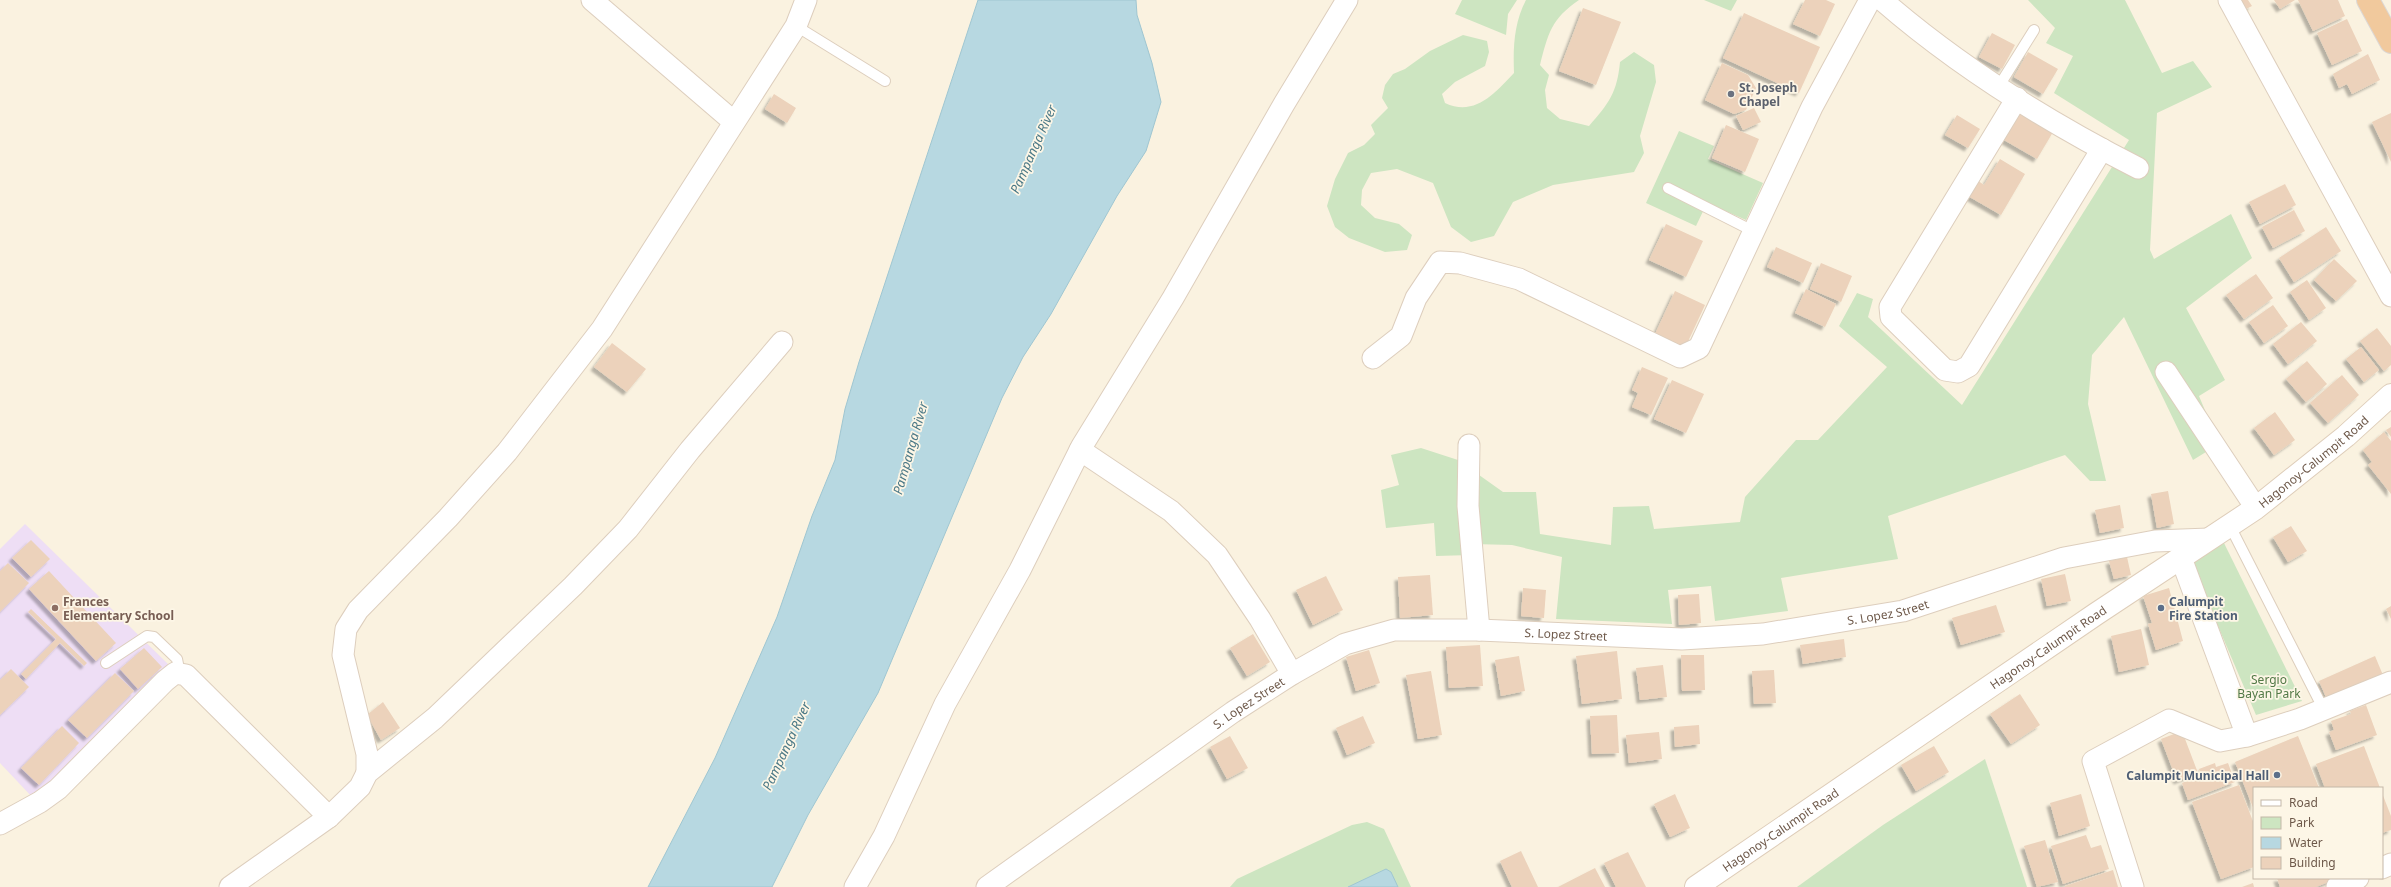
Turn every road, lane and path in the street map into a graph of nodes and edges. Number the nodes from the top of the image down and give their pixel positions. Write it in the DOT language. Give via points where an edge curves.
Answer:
graph roads {
  1 [pos="592,0"];
  2 [pos="806,0"];
  3 [pos="1347,0"];
  4 [pos="1870,0"];
  5 [pos="1882,0"];
  6 [pos="2229,0"];
  7 [pos="2368,0"];
  8 [pos="796,26"];
  9 [pos="2034,30"];
  10 [pos="2391,42"];
  11 [pos="885,81"];
  12 [pos="1999,86"];
  13 [pos="2017,98"];
  14 [pos="734,122"];
  15 [pos="2102,149"];
  16 [pos="2138,168"];
  17 [pos="1668,188"];
  18 [pos="1753,231"];
  19 [pos="2391,296"];
  20 [pos="782,342"];
  21 [pos="1373,358"];
  22 [pos="2166,372"];
  23 [pos="2391,395"];
  24 [pos="1468,444"];
  25 [pos="1080,450"];
  26 [pos="2256,508"];
  27 [pos="2230,526"];
  28 [pos="2209,539"];
  29 [pos="2181,558"];
  30 [pos="1479,630"];
  31 [pos="106,663"];
  32 [pos="180,674"];
  33 [pos="1292,674"];
  34 [pos="2391,682"];
  35 [pos="2324,710"];
  36 [pos="2247,736"];
  37 [pos="367,773"];
  38 [pos="329,817"];
  39 [pos="0,824"];
  40 [pos="2356,879"];
  41 [pos="230,887"];
  42 [pos="854,887"];
  43 [pos="987,887"];
  44 [pos="1696,887"];
  45 [pos="2133,887"];
  46 [pos="2336,887"];
  1 -- 14 [label="street"];
  2 -- 8 [label="street"];
  3 -- 25 [label="street" via="1173,298"];
  4 -- 18 [label="street" via="1812,107"];
  5 -- 12 [label="street" via="1948,54"];
  6 -- 19 [label="street"];
  7 -- 10 [label="highway"];
  8 -- 11 [label="lane"];
  8 -- 14 [label="street"];
  9 -- 12 [label="lane"];
  12 -- 13 [label="street"];
  13 -- 15 [label="street"];
  13 -- 15 [label="street" via="1890,306 1891,317 1945,370 1958,372 1969,366"];
  14 -- 37 [label="street" via="597,335 506,452 448,518 358,610 346,630 343,655 367,754"];
  15 -- 16 [label="street"];
  17 -- 18 [label="lane"];
  18 -- 21 [label="street" via="1699,348 1680,357 1519,279 1460,263 1440,262 1416,298 1401,336"];
  20 -- 37 [label="street" via="690,450 628,529 573,586 436,718"];
  22 -- 26 [label="street"];
  23 -- 26 [label="main road, Hagonoy-Calumpit Road" via="2346,436"];
  24 -- 30 [label="street" via="1468,506"];
  25 -- 33 [label="street" via="1171,511 1217,555 1260,619"];
  25 -- 42 [label="street" via="1020,570 945,704 884,836"];
  26 -- 27 [label="main road, Hagonoy-Calumpit Road"];
  27 -- 28 [label="main road, Hagonoy-Calumpit Road"];
  27 -- 35 [label="lane"];
  28 -- 29 [label="main road, Hagonoy-Calumpit Road"];
  28 -- 30 [label="street, S. Lopez Street" via="2155,541 2064,558 1903,611 1763,634 1682,638"];
  29 -- 36 [label="street"];
  29 -- 44 [label="main road, Hagonoy-Calumpit Road"];
  30 -- 33 [label="street, S. Lopez Street" via="1394,630 1345,644"];
  31 -- 32 [label="lane" via="146,636 154,637 177,659"];
  32 -- 38 [label="street" via="186,675"];
  32 -- 39 [label="street" via="175,673 165,680 58,788 40,802"];
  33 -- 43 [label="street, S. Lopez Street" via="1233,712"];
  34 -- 35 [label="street"];
  35 -- 36 [label="street"];
  36 -- 45 [label="street" via="2220,741 2169,720 2093,761"];
  37 -- 38 [label="street" via="360,787"];
  38 -- 41 [label="street"];
  40 -- 46 [label="street"];
}
